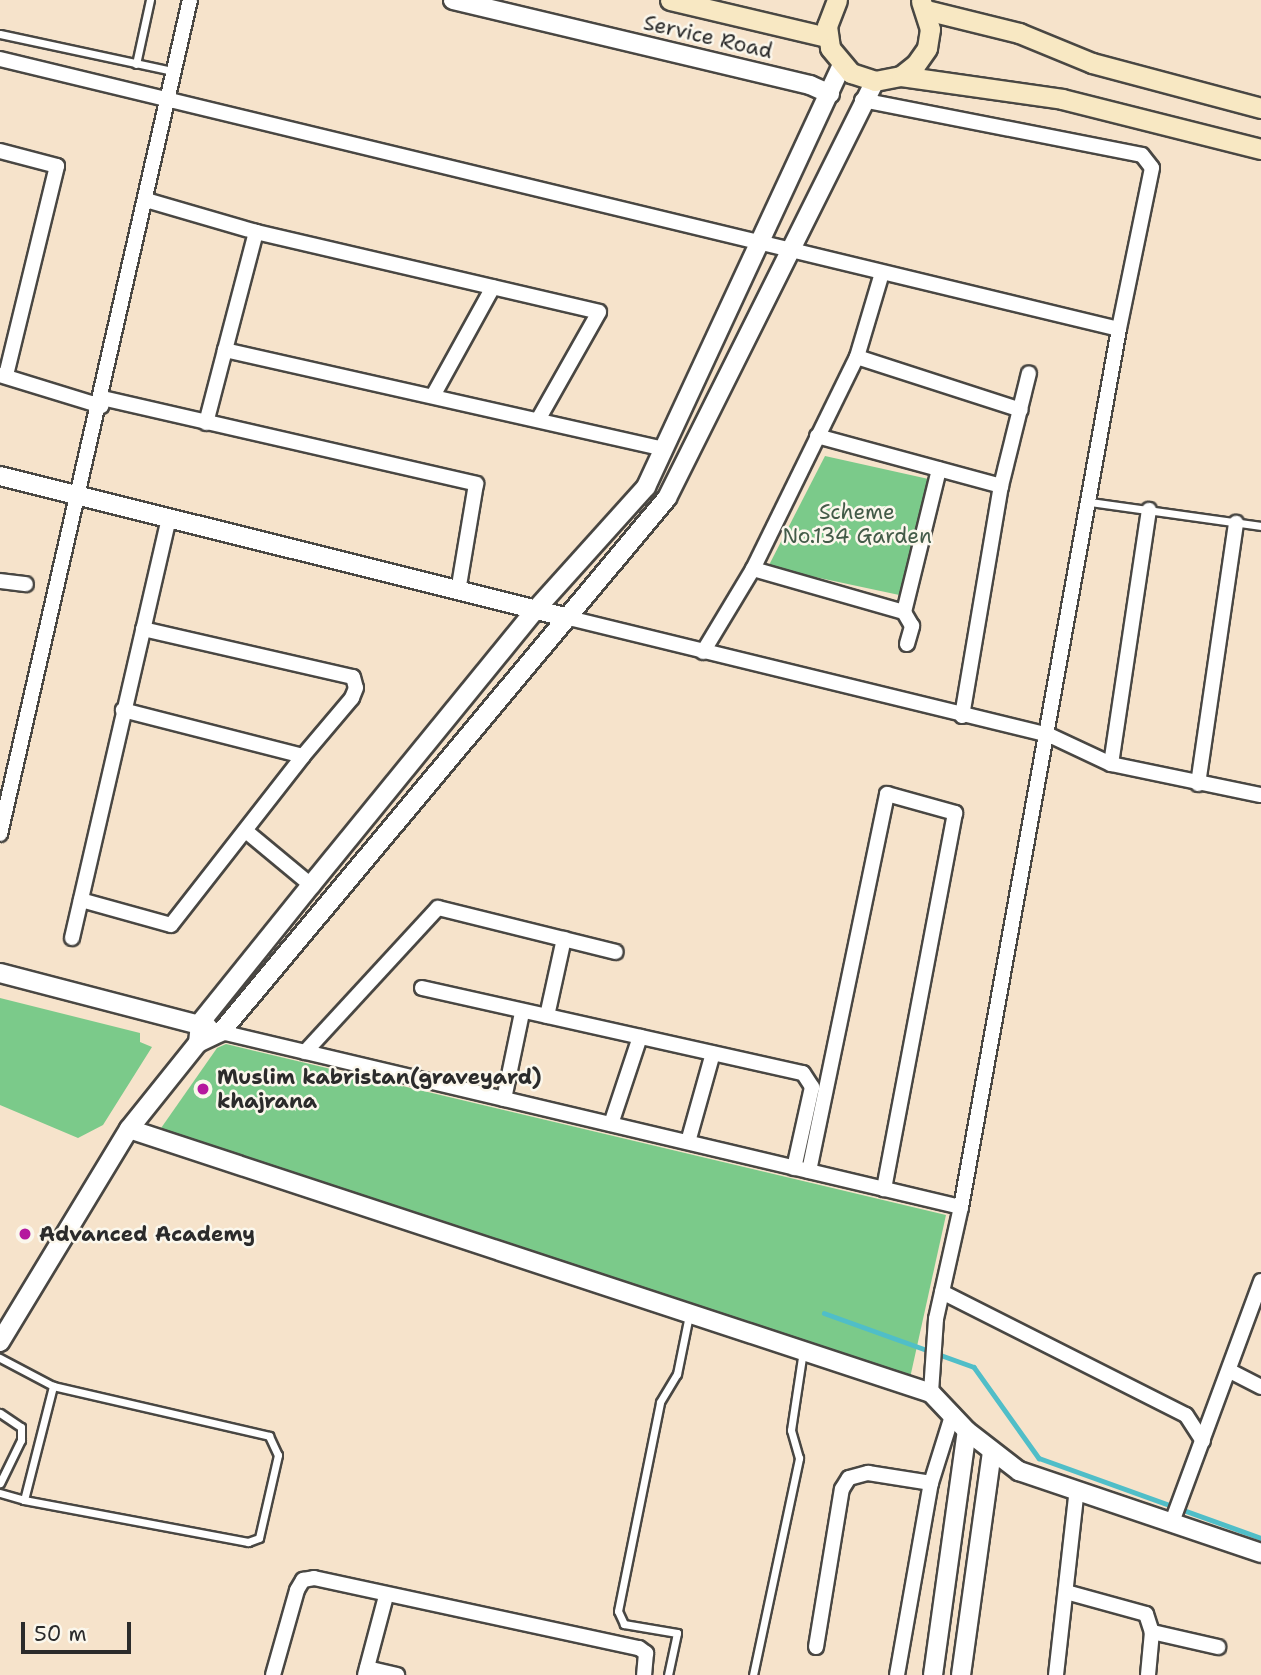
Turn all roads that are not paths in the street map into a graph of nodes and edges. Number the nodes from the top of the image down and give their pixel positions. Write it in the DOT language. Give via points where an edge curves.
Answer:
graph roads {
  1 [pos="150,0"];
  2 [pos="190,0"];
  3 [pos="453,0"];
  4 [pos="670,0"];
  5 [pos="837,0"];
  6 [pos="923,3"];
  7 [pos="0,34"];
  8 [pos="828,37"];
  9 [pos="0,59"];
  10 [pos="136,64"];
  11 [pos="842,65"];
  12 [pos="173,71"];
  13 [pos="901,76"];
  14 [pos="875,81"];
  15 [pos="830,94"];
  16 [pos="167,97"];
  17 [pos="862,100"];
  18 [pos="1261,108"];
  19 [pos="1261,149"];
  20 [pos="0,151"];
  21 [pos="146,200"];
  22 [pos="256,232"];
  23 [pos="760,239"];
  24 [pos="789,250"];
  25 [pos="882,273"];
  26 [pos="493,287"];
  27 [pos="1118,329"];
  28 [pos="225,350"];
  29 [pos="857,358"];
  30 [pos="1029,373"];
  31 [pos="3,376"];
  32 [pos="434,394"];
  33 [pos="101,402"];
  34 [pos="1021,410"];
  35 [pos="538,418"];
  36 [pos="206,423"];
  37 [pos="817,436"];
  38 [pos="663,449"];
  39 [pos="939,469"];
  40 [pos="0,476"];
  41 [pos="1001,486"];
  42 [pos="75,496"];
  43 [pos="1090,502"];
  44 [pos="1149,510"];
  45 [pos="169,518"];
  46 [pos="1236,523"];
  47 [pos="1261,526"];
  48 [pos="752,569"];
  49 [pos="0,581"];
  50 [pos="26,584"];
  51 [pos="458,592"];
  52 [pos="537,608"];
  53 [pos="904,612"];
  54 [pos="569,618"];
  55 [pos="143,629"];
  56 [pos="908,644"];
  57 [pos="704,652"];
  58 [pos="123,709"];
  59 [pos="962,716"];
  60 [pos="1049,735"];
  61 [pos="303,756"];
  62 [pos="1111,764"];
  63 [pos="1198,784"];
  64 [pos="1261,795"];
  65 [pos="246,831"];
  66 [pos="0,834"];
  67 [pos="311,885"];
  68 [pos="81,900"];
  69 [pos="72,938"];
  70 [pos="564,939"];
  71 [pos="616,953"];
  72 [pos="0,972"];
  73 [pos="422,988"];
  74 [pos="522,1013"];
  75 [pos="547,1016"];
  76 [pos="200,1023"];
  77 [pos="221,1032"];
  78 [pos="640,1037"];
  79 [pos="198,1042"];
  80 [pos="305,1052"];
  81 [pos="713,1053"];
  82 [pos="504,1099"];
  83 [pos="611,1124"];
  84 [pos="129,1129"];
  85 [pos="688,1142"];
  86 [pos="802,1169"];
  87 [pos="884,1189"];
  88 [pos="961,1207"];
  89 [pos="1261,1281"];
  90 [pos="942,1292"];
  91 [pos="689,1315"];
  92 [pos="0,1342"];
  93 [pos="803,1351"];
  94 [pos="0,1358"];
  95 [pos="1230,1371"];
  96 [pos="931,1385"];
  97 [pos="53,1386"];
  98 [pos="1261,1387"];
  99 [pos="0,1413"];
  100 [pos="953,1413"];
  101 [pos="967,1431"];
  102 [pos="1203,1441"];
  103 [pos="992,1452"];
  104 [pos="0,1483"];
  105 [pos="931,1483"];
  106 [pos="1077,1489"];
  107 [pos="0,1493"];
  108 [pos="24,1500"];
  109 [pos="1176,1512"];
  110 [pos="1261,1553"];
  111 [pos="1066,1592"];
  112 [pos="386,1596"];
  113 [pos="1152,1632"];
  114 [pos="817,1647"];
  115 [pos="1218,1647"];
  116 [pos="366,1671"];
  117 [pos="273,1675"];
  118 [pos="397,1675"];
  119 [pos="643,1675"];
  120 [pos="668,1675"];
  121 [pos="753,1675"];
  122 [pos="897,1675"];
  123 [pos="933,1675"];
  124 [pos="961,1675"];
  125 [pos="1056,1675"];
  126 [pos="1148,1675"];
  1 -- 10 [label="lane"];
  2 -- 12 [label="street"];
  3 -- 15 [label="street, Service Road" via="810,85"];
  4 -- 8 [label="main road"];
  5 -- 8 [label="main road"];
  6 -- 13 [label="main road" via="930,29 927,48"];
  6 -- 18 [label="main road" via="1019,33 1092,63"];
  7 -- 10 [label="lane"];
  8 -- 11 [label="main road"];
  9 -- 16 [label="street"];
  10 -- 12 [label="lane"];
  11 -- 14 [label="main road"];
  11 -- 15 [label="street"];
  12 -- 16 [label="street"];
  13 -- 14 [label="main road"];
  13 -- 19 [label="main road" via="1062,99"];
  14 -- 17 [label="street"];
  15 -- 23 [label="street"];
  16 -- 21 [label="street"];
  16 -- 23 [label="street"];
  17 -- 24 [label="street"];
  17 -- 27 [label="street" via="1142,155 1152,168"];
  20 -- 31 [label="street" via="57,166"];
  21 -- 22 [label="street"];
  21 -- 33 [label="street"];
  22 -- 26 [label="street"];
  22 -- 28 [label="street"];
  23 -- 24 [label="street"];
  23 -- 38 [label="street"];
  24 -- 25 [label="street"];
  24 -- 54 [label="street" via="667,498"];
  25 -- 27 [label="street"];
  25 -- 29 [label="street"];
  26 -- 32 [label="street"];
  26 -- 35 [label="street" via="599,312"];
  27 -- 43 [label="street"];
  28 -- 32 [label="street"];
  28 -- 36 [label="street"];
  29 -- 34 [label="street"];
  29 -- 37 [label="street"];
  30 -- 34 [label="street"];
  31 -- 33 [label="street"];
  32 -- 35 [label="street"];
  33 -- 36 [label="street"];
  33 -- 42 [label="street"];
  34 -- 41 [label="street"];
  35 -- 38 [label="street"];
  36 -- 51 [label="street" via="476,484"];
  37 -- 39 [label="street"];
  37 -- 48 [label="street"];
  38 -- 52 [label="street" via="646,487"];
  39 -- 41 [label="street"];
  39 -- 53 [label="street"];
  40 -- 42 [label="street"];
  41 -- 59 [label="street"];
  42 -- 45 [label="street"];
  42 -- 66 [label="street"];
  43 -- 44 [label="lane"];
  43 -- 60 [label="street"];
  44 -- 46 [label="lane"];
  44 -- 62 [label="street"];
  45 -- 51 [label="street"];
  45 -- 55 [label="street"];
  46 -- 47 [label="lane"];
  46 -- 63 [label="street"];
  48 -- 53 [label="street"];
  48 -- 57 [label="street"];
  49 -- 50 [label="street"];
  51 -- 52 [label="street"];
  52 -- 54 [label="street"];
  52 -- 67 [label="street"];
  53 -- 56 [label="street" via="912,626"];
  54 -- 57 [label="street"];
  54 -- 77 [label="street"];
  55 -- 58 [label="street"];
  55 -- 61 [label="street" via="352,677 356,688 352,698"];
  57 -- 59 [label="street"];
  58 -- 61 [label="street"];
  58 -- 68 [label="street"];
  59 -- 60 [label="street"];
  60 -- 62 [label="street"];
  60 -- 88 [label="street"];
  61 -- 65 [label="street"];
  62 -- 63 [label="street"];
  63 -- 64 [label="street"];
  65 -- 67 [label="street"];
  65 -- 68 [label="street" via="172,925"];
  67 -- 76 [label="street"];
  68 -- 69 [label="street"];
  70 -- 71 [label="street"];
  70 -- 75 [label="street"];
  70 -- 80 [label="street" via="438,908"];
  72 -- 76 [label="street"];
  73 -- 74 [label="street"];
  74 -- 75 [label="street"];
  74 -- 82 [label="street"];
  75 -- 78 [label="street"];
  76 -- 77 [label="street"];
  76 -- 79 [label="street"];
  77 -- 79 [label="street"];
  77 -- 80 [label="street"];
  78 -- 81 [label="street"];
  78 -- 83 [label="street"];
  79 -- 84 [label="street"];
  80 -- 82 [label="street"];
  81 -- 85 [label="street"];
  81 -- 86 [label="street" via="810,1079"];
  82 -- 83 [label="street"];
  83 -- 85 [label="street"];
  84 -- 91 [label="street"];
  84 -- 92 [label="street"];
  85 -- 86 [label="street"];
  86 -- 87 [label="street"];
  86 -- 87 [label="street" via="887,794 955,813"];
  87 -- 88 [label="street"];
  88 -- 90 [label="street"];
  89 -- 95 [label="street"];
  90 -- 96 [label="street"];
  90 -- 102 [label="street" via="1186,1415"];
  91 -- 93 [label="street"];
  91 -- 120 [label="lane" via="677,1374 660,1402 618,1611 624,1624 677,1633"];
  93 -- 96 [label="street"];
  93 -- 121 [label="lane" via="791,1430 799,1458"];
  94 -- 97 [label="lane"];
  95 -- 98 [label="street"];
  95 -- 102 [label="street"];
  96 -- 100 [label="street"];
  97 -- 108 [label="lane"];
  97 -- 108 [label="lane" via="269,1436 278,1455 265,1529 260,1538 248,1542"];
  99 -- 104 [label="lane" via="21,1427 21,1440"];
  100 -- 101 [label="street"];
  100 -- 105 [label="street"];
  101 -- 103 [label="street"];
  101 -- 123 [label="street"];
  102 -- 109 [label="street"];
  103 -- 106 [label="street" via="1019,1471"];
  103 -- 124 [label="street"];
  105 -- 114 [label="street" via="867,1473 849,1478 842,1489"];
  105 -- 122 [label="street"];
  106 -- 109 [label="street"];
  106 -- 111 [label="street"];
  107 -- 108 [label="lane"];
  109 -- 110 [label="street"];
  111 -- 113 [label="street" via="1146,1614"];
  111 -- 125 [label="street"];
  112 -- 116 [label="street"];
  112 -- 117 [label="street" via="314,1578 303,1580"];
  112 -- 119 [label="street" via="639,1648 646,1653"];
  113 -- 115 [label="street"];
  113 -- 126 [label="street"];
  116 -- 118 [label="street"];
}
